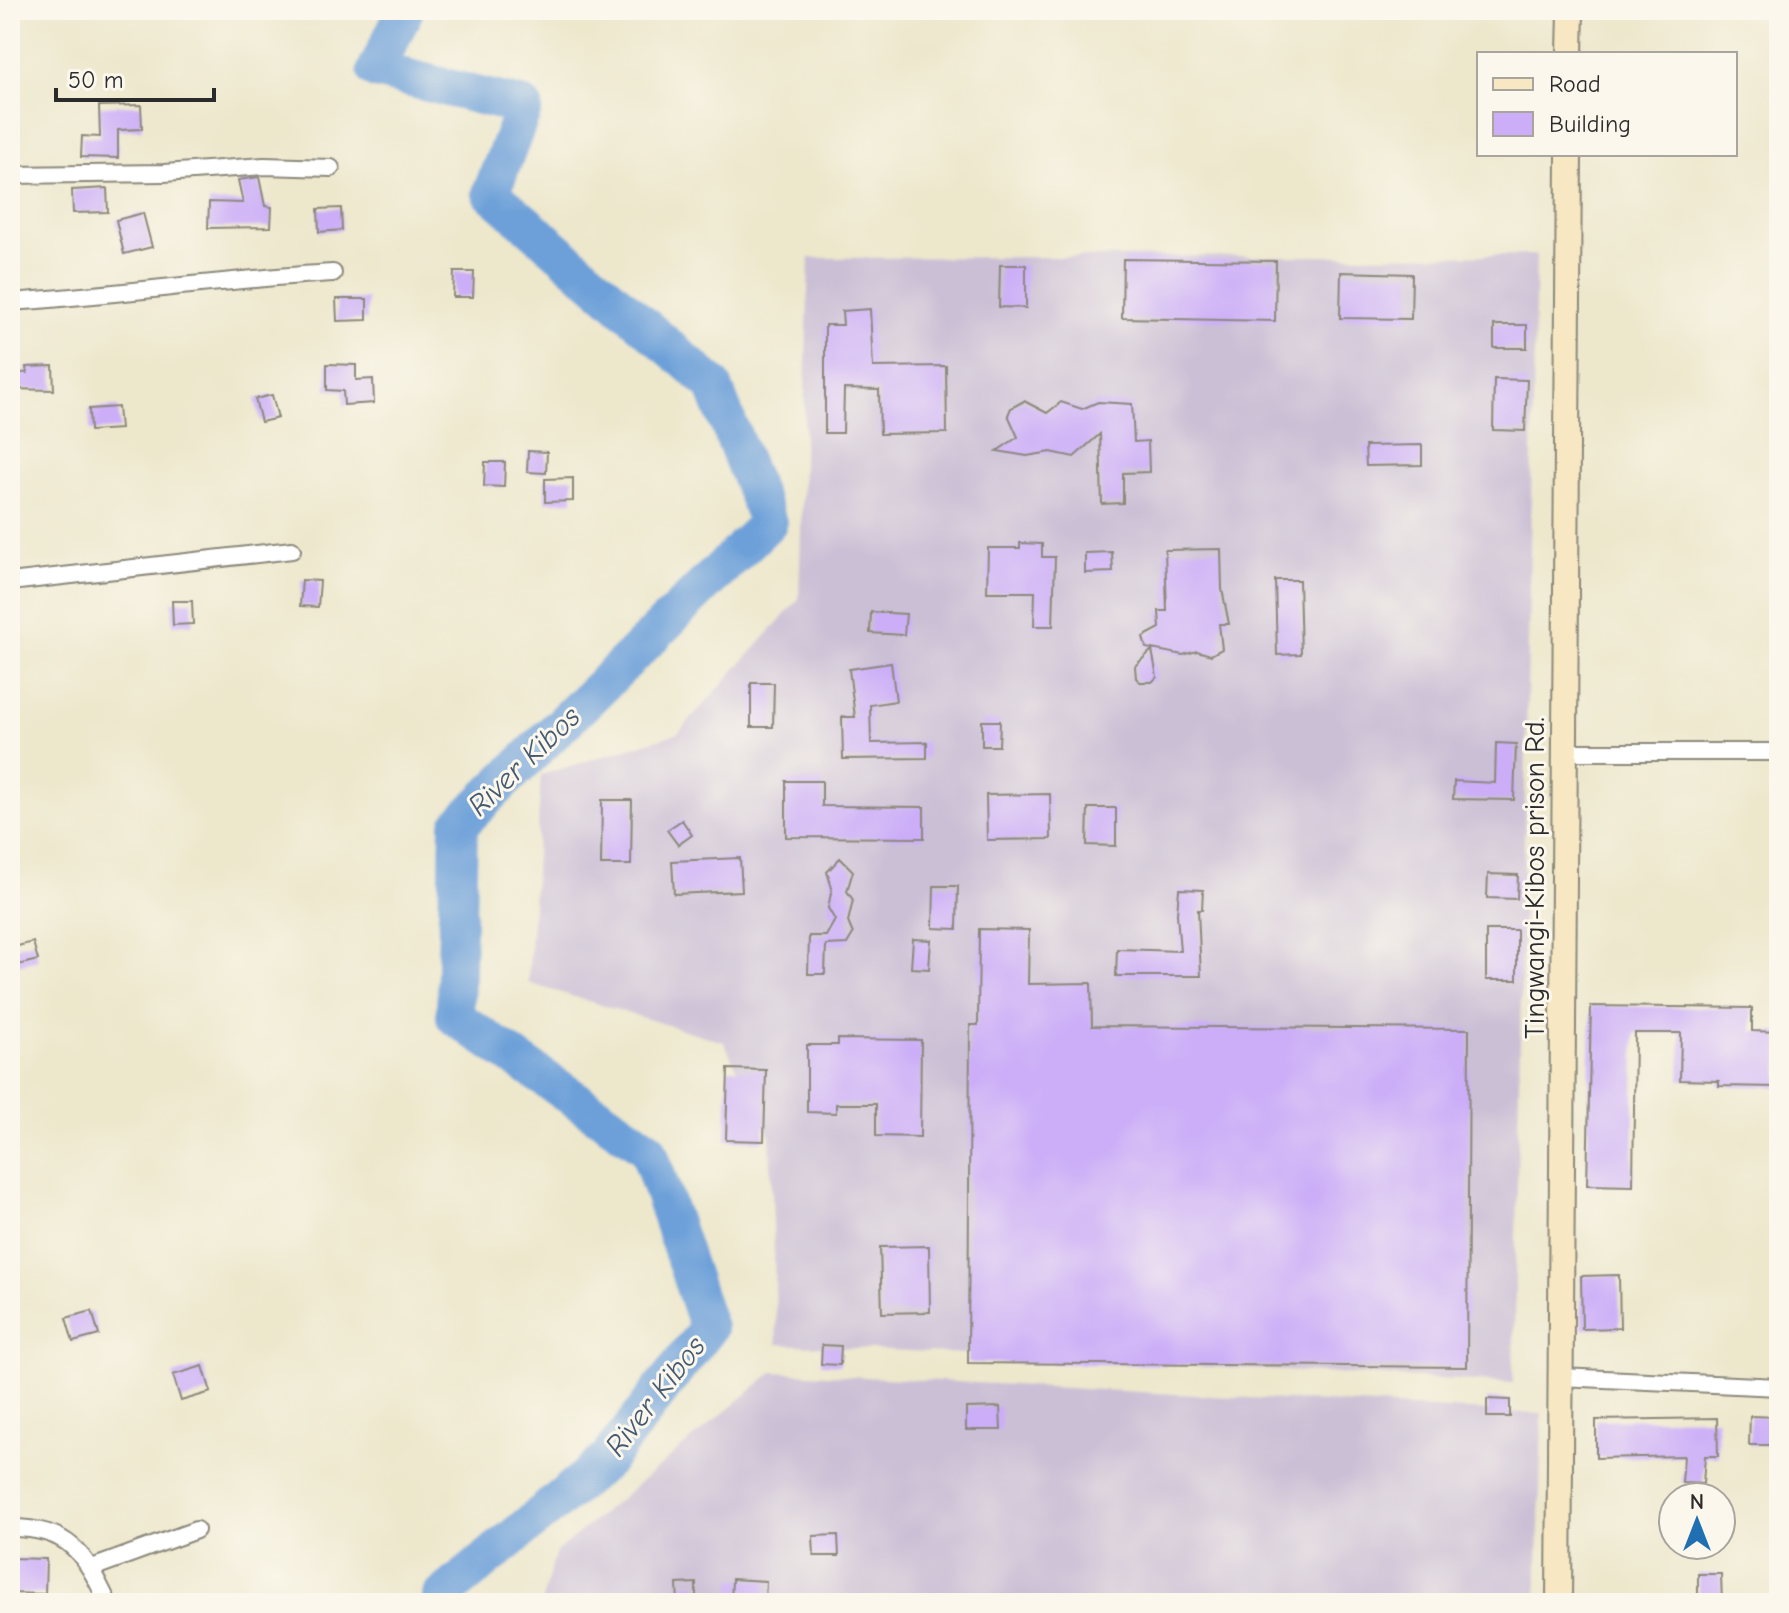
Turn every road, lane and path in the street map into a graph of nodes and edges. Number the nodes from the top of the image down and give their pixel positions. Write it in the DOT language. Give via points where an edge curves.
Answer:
graph roads {
  1 [pos="1571,10"];
  2 [pos="1570,52"];
  3 [pos="1569,156"];
  4 [pos="331,168"];
  5 [pos="10,175"];
  6 [pos="333,273"];
  7 [pos="10,302"];
  8 [pos="292,550"];
  9 [pos="10,582"];
  10 [pos="1565,752"];
  11 [pos="1779,752"];
  12 [pos="1560,1377"];
  13 [pos="1779,1387"];
  14 [pos="10,1528"];
  15 [pos="196,1530"];
  16 [pos="92,1568"];
  17 [pos="108,1603"];
  18 [pos="1559,1603"];
  1 -- 2 [label="street"];
  3 -- 10 [label="street, Tingwangi-Kibos prison Rd."];
  4 -- 5 [label="street"];
  6 -- 7 [label="street"];
  8 -- 9 [label="street"];
  10 -- 11 [label="street"];
  10 -- 12 [label="street, Tingwangi-Kibos prison Rd."];
  12 -- 13 [label="street"];
  12 -- 18 [label="street, Tingwangi-Kibos prison Rd."];
  14 -- 16 [label="street" via="57,1534"];
  15 -- 16 [label="street"];
  16 -- 17 [label="street"];
}
